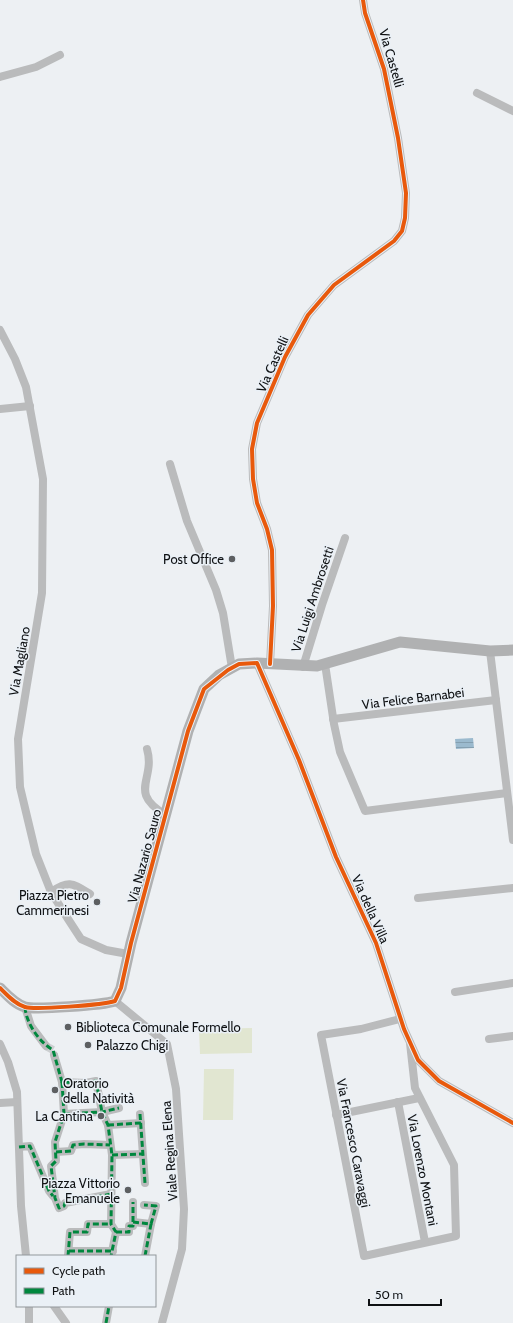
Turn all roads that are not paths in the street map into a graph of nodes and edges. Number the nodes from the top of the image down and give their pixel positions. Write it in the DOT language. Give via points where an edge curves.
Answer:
graph roads {
  1 [pos="363,0"];
  2 [pos="60,55"];
  3 [pos="0,77"];
  4 [pos="477,94"];
  5 [pos="513,110"];
  6 [pos="0,330"];
  7 [pos="30,406"];
  8 [pos="0,409"];
  9 [pos="170,464"];
  10 [pos="345,538"];
  11 [pos="513,650"];
  12 [pos="490,651"];
  13 [pos="257,663"];
  14 [pos="270,664"];
  15 [pos="325,664"];
  16 [pos="303,667"];
  17 [pos="232,668"];
  18 [pos="496,700"];
  19 [pos="333,719"];
  20 [pos="148,749"];
  21 [pos="507,793"];
  22 [pos="166,815"];
  23 [pos="513,840"];
  24 [pos="513,888"];
  25 [pos="51,892"];
  26 [pos="90,894"];
  27 [pos="418,898"];
  28 [pos="128,954"];
  29 [pos="513,983"];
  30 [pos="0,988"];
  31 [pos="456,992"];
  32 [pos="115,1001"];
  33 [pos="25,1007"];
  34 [pos="400,1019"];
  35 [pos="513,1036"];
  36 [pos="489,1039"];
  37 [pos="410,1043"];
  38 [pos="0,1044"];
  39 [pos="46,1046"];
  40 [pos="54,1055"];
  41 [pos="62,1082"];
  42 [pos="419,1098"];
  43 [pos="17,1102"];
  44 [pos="398,1102"];
  45 [pos="0,1103"];
  46 [pos="119,1108"];
  47 [pos="102,1112"];
  48 [pos="64,1114"];
  49 [pos="140,1114"];
  50 [pos="336,1115"];
  51 [pos="141,1123"];
  52 [pos="513,1123"];
  53 [pos="108,1125"];
  54 [pos="110,1145"];
  55 [pos="19,1147"];
  56 [pos="56,1152"];
  57 [pos="142,1154"];
  58 [pos="112,1155"];
  59 [pos="145,1184"];
  60 [pos="111,1194"];
  61 [pos="55,1198"];
  62 [pos="133,1202"];
  63 [pos="144,1205"];
  64 [pos="133,1222"];
  65 [pos="111,1224"];
  66 [pos="151,1224"];
  67 [pos="116,1232"];
  68 [pos="426,1242"];
  69 [pos="112,1253"];
  70 [pos="68,1254"];
  71 [pos="26,1255"];
  72 [pos="145,1255"];
  73 [pos="29,1307"];
  74 [pos="55,1307"];
  75 [pos="109,1307"];
  76 [pos="29,1323"];
  77 [pos="66,1323"];
  78 [pos="106,1323"];
  79 [pos="162,1323"];
  1 -- 14 [label="street, Via Castelli" via="384,69 398,138 406,193 405,218 402,231 394,241 334,285 308,315 287,352 257,423 252,449 253,479 257,503 269,534 272,550"];
  2 -- 3 [label="street" via="36,67"];
  4 -- 5 [label="street"];
  6 -- 7 [label="street, Via Magliano" via="20,368"];
  7 -- 8 [label="street"];
  7 -- 25 [label="street, Via Magliano" via="43,479 42,593 18,739 20,787 36,854"];
  9 -- 17 [label="street" via="188,521 222,607"];
  10 -- 16 [label="street, Via Luigi Ambrosetti"];
  11 -- 12 [label="street, Via Nazario Sauro"];
  12 -- 15 [label="street, Via Nazario Sauro" via="400,642"];
  12 -- 18 [label="street"];
  13 -- 14 [label="street, Via Nazario Sauro"];
  13 -- 17 [label="street, Via Nazario Sauro" via="239,664"];
  13 -- 34 [label="street, Via della Villa" via="299,760 336,857 376,943"];
  14 -- 16 [label="street, Via Nazario Sauro"];
  15 -- 16 [label="street, Via Nazario Sauro"];
  15 -- 19 [label="street"];
  17 -- 22 [label="street, Via Nazario Sauro" via="204,689 188,731"];
  18 -- 19 [label="street, Via Felice Barnabei"];
  18 -- 21 [label="street"];
  19 -- 21 [label="street" via="340,752 365,811"];
  20 -- 22 [label="street" via="150,758 144,793 151,804"];
  21 -- 23 [label="street"];
  22 -- 28 [label="street, Via Nazario Sauro"];
  24 -- 27 [label="street"];
  25 -- 26 [label="street" via="67,883 74,884"];
  25 -- 28 [label="street, Via Magliano" via="81,939 106,950"];
  28 -- 32 [label="street, Via Nazario Sauro" via="121,988"];
  29 -- 31 [label="street"];
  30 -- 33 [label="street" via="11,999"];
  32 -- 33 [label="street"];
  32 -- 79 [label="street, Viale Regina Elena" via="167,1044 176,1089 184,1209 182,1249"];
  33 -- 39 [label="street" via="31,1026"];
  34 -- 37 [label="street, Via della Villa"];
  34 -- 50 [label="street, Via Francesco Caravaggi" via="361,1029 321,1035"];
  35 -- 36 [label="street"];
  37 -- 42 [label="street" via="415,1088"];
  37 -- 52 [label="street, Via della Villa" via="418,1060 439,1082"];
  38 -- 43 [label="street" via="13,1077"];
  40 -- 41 [label="street"];
  41 -- 47 [label="street" via="96,1081"];
  41 -- 48 [label="street"];
  42 -- 44 [label="street"];
  42 -- 68 [label="street" via="454,1165 456,1236"];
  43 -- 45 [label="street"];
  43 -- 55 [label="street"];
  44 -- 50 [label="street"];
  44 -- 68 [label="street, Via Lorenzo Montani"];
  46 -- 47 [label="street"];
  47 -- 48 [label="street"];
  47 -- 53 [label="street"];
  48 -- 56 [label="street" via="54,1142"];
  49 -- 51 [label="street"];
  50 -- 68 [label="street, Via Francesco Caravaggi" via="364,1256"];
  51 -- 53 [label="street"];
  51 -- 57 [label="street"];
  53 -- 54 [label="street"];
  54 -- 56 [label="street" via="84,1144 73,1146 71,1151"];
  54 -- 58 [label="street"];
  55 -- 61 [label="street" via="30,1146 49,1191"];
  55 -- 71 [label="street" via="20,1206"];
  56 -- 61 [label="street" via="56,1161 51,1166"];
  57 -- 58 [label="street"];
  57 -- 59 [label="street"];
  58 -- 60 [label="street"];
  60 -- 61 [label="street" via="65,1203 59,1208"];
  60 -- 65 [label="street"];
  62 -- 64 [label="street"];
  63 -- 66 [label="street" via="156,1206"];
  64 -- 66 [label="street"];
  64 -- 67 [label="street" via="132,1226 129,1226 129,1232"];
  65 -- 67 [label="street"];
  65 -- 70 [label="street" via="88,1224 87,1232 70,1232"];
  66 -- 72 [label="street"];
  67 -- 69 [label="street"];
  69 -- 70 [label="street"];
  73 -- 76 [label="street"];
  74 -- 77 [label="street"];
  75 -- 78 [label="street"];
}
